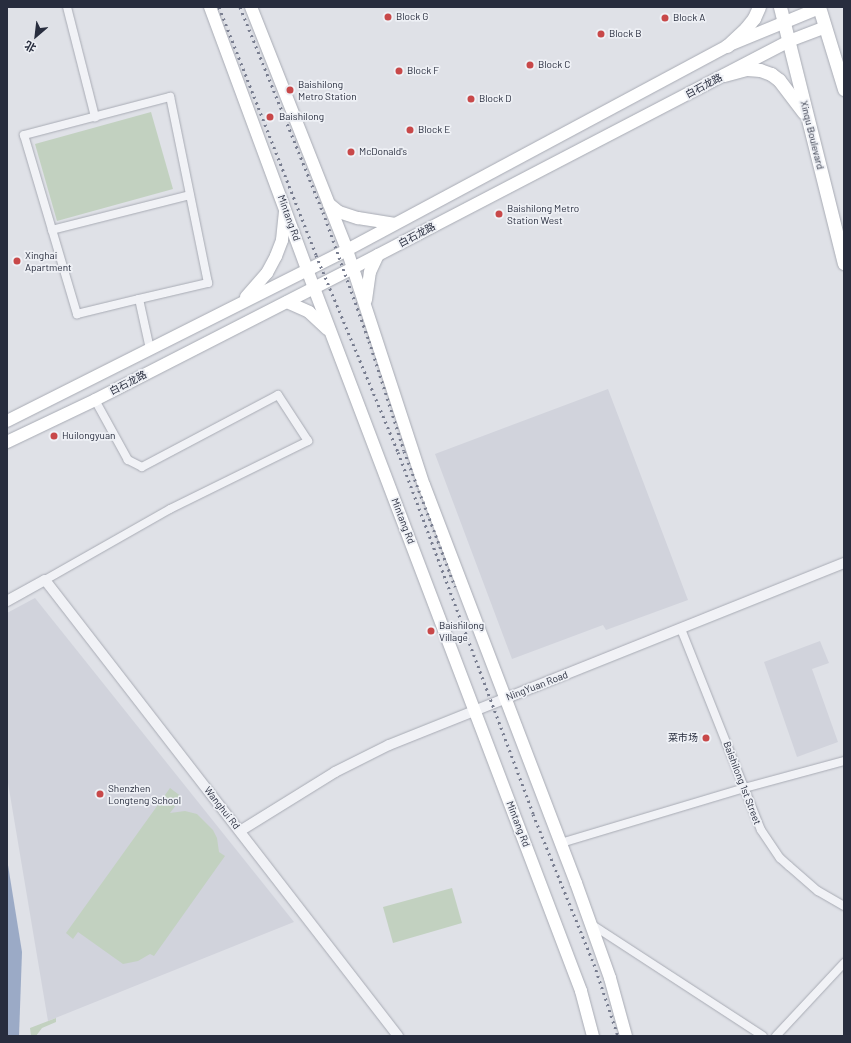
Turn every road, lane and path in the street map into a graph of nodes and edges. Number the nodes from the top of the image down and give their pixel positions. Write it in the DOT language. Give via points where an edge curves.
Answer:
graph roads {
  1 [pos="67,7"];
  2 [pos="210,7"];
  3 [pos="251,7"];
  4 [pos="759,7"];
  5 [pos="780,7"];
  6 [pos="819,8"];
  7 [pos="784,22"];
  8 [pos="825,27"];
  9 [pos="788,42"];
  10 [pos="727,46"];
  11 [pos="724,75"];
  12 [pos="844,89"];
  13 [pos="95,117"];
  14 [pos="808,120"];
  15 [pos="190,195"];
  16 [pos="329,204"];
  17 [pos="285,208"];
  18 [pos="394,224"];
  19 [pos="52,230"];
  20 [pos="347,250"];
  21 [pos="379,255"];
  22 [pos="844,263"];
  23 [pos="353,268"];
  24 [pos="308,269"];
  25 [pos="314,288"];
  26 [pos="138,299"];
  27 [pos="287,302"];
  28 [pos="241,303"];
  29 [pos="366,307"];
  30 [pos="332,336"];
  31 [pos="150,349"];
  32 [pos="95,400"];
  33 [pos="7,422"];
  34 [pos="7,442"];
  35 [pos="844,563"];
  36 [pos="46,580"];
  37 [pos="7,601"];
  38 [pos="681,629"];
  39 [pos="505,698"];
  40 [pos="475,710"];
  41 [pos="844,761"];
  42 [pos="744,788"];
  43 [pos="240,830"];
  44 [pos="561,843"];
  45 [pos="844,906"];
  46 [pos="590,924"];
  47 [pos="844,963"];
  48 [pos="398,1036"];
  49 [pos="593,1036"];
  50 [pos="626,1036"];
  51 [pos="763,1036"];
  52 [pos="776,1036"];
  1 -- 13 [label="street"];
  2 -- 17 [label="main road, Mintang Rd"];
  3 -- 16 [label="main road"];
  4 -- 10 [label="main road" via="746,28"];
  5 -- 7 [label="main road, Xinqu Boulevard"];
  6 -- 7 [label="main road, 白石龙路"];
  6 -- 8 [label="main road"];
  7 -- 9 [label="main road, Xinqu Boulevard"];
  7 -- 10 [label="main road, 白石龙路"];
  8 -- 9 [label="main road, 白石龙路"];
  8 -- 12 [label="main road"];
  9 -- 11 [label="main road, 白石龙路"];
  9 -- 14 [label="main road, Xinqu Boulevard"];
  10 -- 18 [label="main road, 白石龙路"];
  11 -- 14 [label="main road" via="747,69 771,74 779,80"];
  11 -- 21 [label="main road, 白石龙路"];
  13 -- 15 [label="street" via="170,97"];
  13 -- 19 [label="street" via="24,135"];
  14 -- 22 [label="main road, Xinqu Boulevard"];
  15 -- 19 [label="street"];
  15 -- 26 [label="street" via="208,283"];
  16 -- 18 [label="main road" via="339,212 358,218"];
  16 -- 20 [label="main road"];
  17 -- 24 [label="main road, Mintang Rd"];
  17 -- 28 [label="main road" via="282,240 276,256 267,273"];
  18 -- 20 [label="main road, 白石龙路"];
  19 -- 26 [label="street" via="77,314"];
  20 -- 23 [label="main road"];
  20 -- 24 [label="main road, 白石龙路"];
  21 -- 23 [label="main road, 白石龙路"];
  21 -- 29 [label="main road" via="374,260 367,283"];
  23 -- 25 [label="main road, 白石龙路"];
  23 -- 29 [label="main road"];
  24 -- 25 [label="main road, Mintang Rd"];
  24 -- 28 [label="main road, 白石龙路"];
  25 -- 27 [label="main road, 白石龙路"];
  25 -- 30 [label="main road, Mintang Rd"];
  26 -- 31 [label="street"];
  27 -- 30 [label="main road" via="309,312 322,322"];
  27 -- 32 [label="main road, 白石龙路"];
  28 -- 31 [label="main road, 白石龙路"];
  29 -- 39 [label="main road" via="424,485"];
  30 -- 40 [label="main road, Mintang Rd"];
  31 -- 33 [label="main road, 白石龙路"];
  32 -- 34 [label="main road, 白石龙路"];
  32 -- 36 [label="street" via="128,460 142,467 278,395 308,441 170,509"];
  35 -- 38 [label="street, NingYuan Road"];
  36 -- 37 [label="street"];
  36 -- 43 [label="street, Wanghui Rd"];
  38 -- 39 [label="street, NingYuan Road"];
  38 -- 42 [label="street, Baishilong 1st Street"];
  39 -- 40 [label="street, NingYuan Road"];
  39 -- 44 [label="main road"];
  40 -- 43 [label="street, NingYuan Road" via="354,762"];
  40 -- 49 [label="main road, Mintang Rd" via="581,991"];
  41 -- 42 [label="street"];
  42 -- 44 [label="street"];
  42 -- 45 [label="street, Baishilong 1st Street" via="761,830 780,858 818,891"];
  43 -- 48 [label="street, Wanghui Rd"];
  44 -- 46 [label="main road"];
  46 -- 50 [label="main road" via="610,978"];
  46 -- 51 [label="street"];
  47 -- 52 [label="street"];
}
